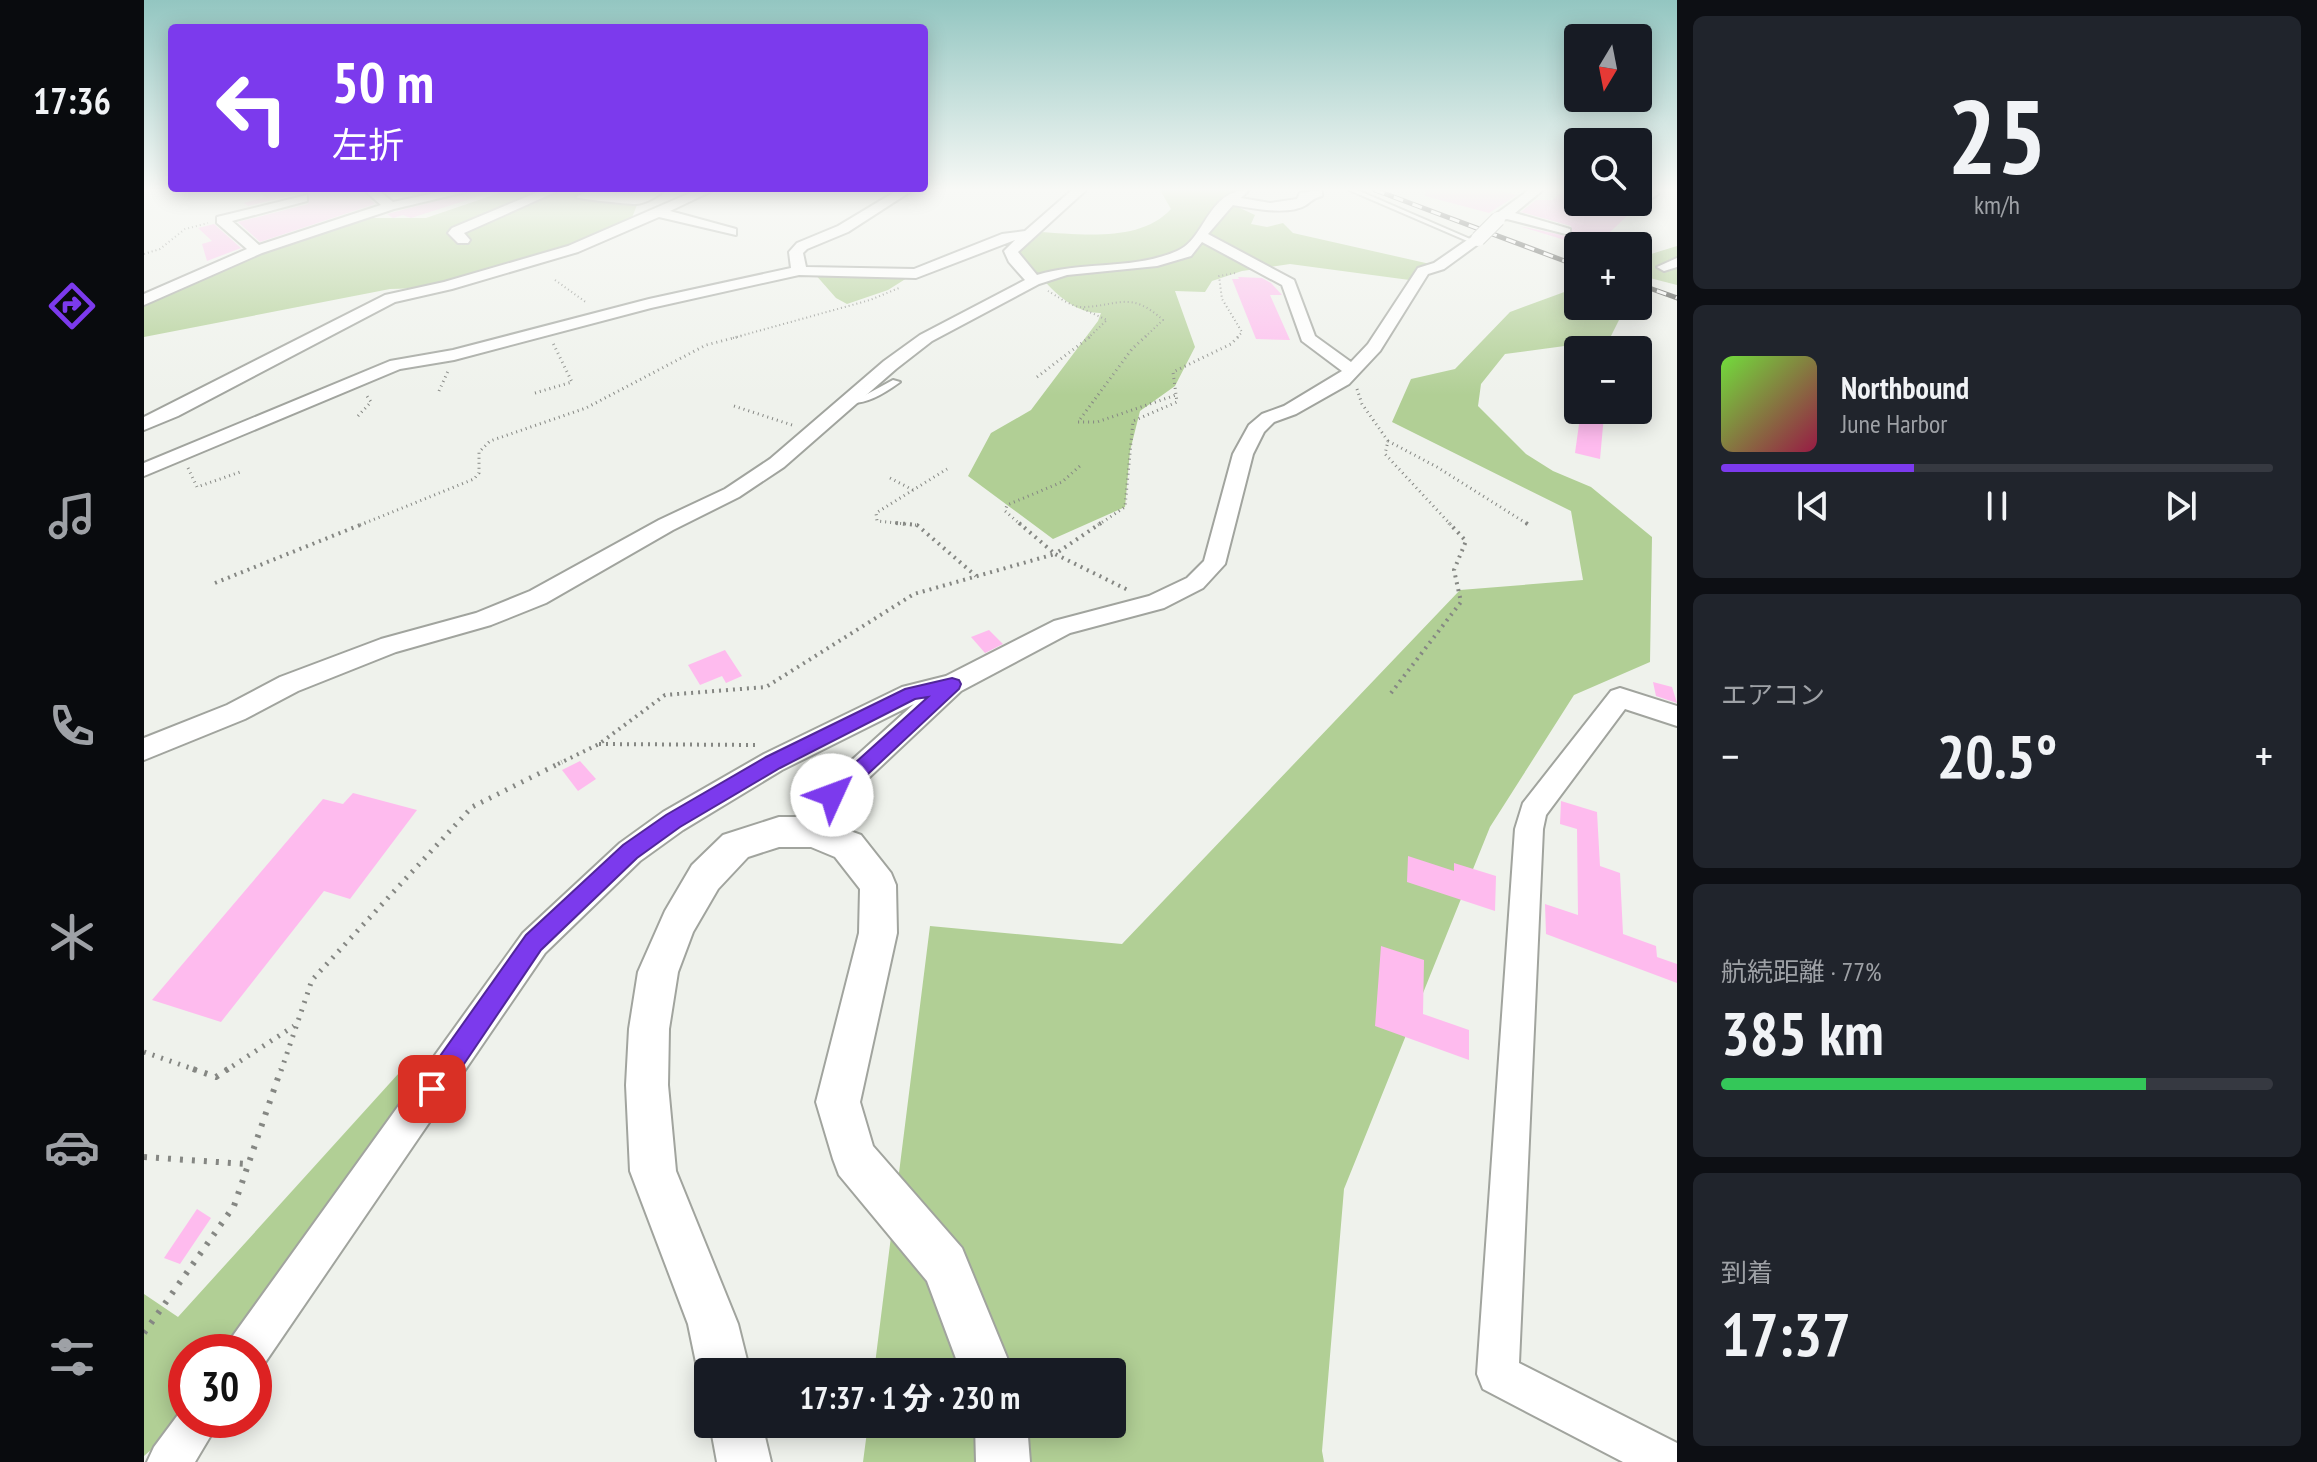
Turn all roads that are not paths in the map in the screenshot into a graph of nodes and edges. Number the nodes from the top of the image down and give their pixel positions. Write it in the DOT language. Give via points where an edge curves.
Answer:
graph roads {
  1 [pos="238,258"];
  2 [pos="542,258"];
  3 [pos="797,258"];
  4 [pos="955,258"];
  5 [pos="1014,258"];
  6 [pos="1170,258"];
  7 [pos="1244,258"];
  8 [pos="1451,258"];
  9 [pos="799,271"];
  10 [pos="1034,281"];
  11 [pos="144,300"];
  12 [pos="1348,374"];
  13 [pos="896,382"];
  14 [pos="848,401"];
  15 [pos="144,424"];
  16 [pos="144,470"];
  17 [pos="952,684"];
  18 [pos="1677,716"];
  19 [pos="144,749"];
  20 [pos="812,832"];
  21 [pos="260,1334"];
  22 [pos="721,1358"];
  23 [pos="982,1358"];
  24 [pos="186,1438"];
  25 [pos="739,1438"];
  26 [pos="1002,1438"];
  27 [pos="169,1462"];
  28 [pos="744,1462"];
  29 [pos="1003,1462"];
  30 [pos="1668,1462"];
  1 -- 11 [label="street"];
  2 -- 15 [label="street" via="390,298"];
  3 -- 9 [label="street"];
  4 -- 9 [label="street" via="916,274"];
  5 -- 10 [label="street"];
  6 -- 10 [label="street" via="1065,271"];
  7 -- 12 [label="street" via="1289,283 1308,338"];
  8 -- 12 [label="street" via="1423,271 1374,347"];
  9 -- 16 [label="street" via="396,365"];
  10 -- 14 [label="street" via="926,338"];
  12 -- 17 [label="street" via="1256,429 1243,454 1214,564 1195,583 1153,603 1062,627"];
  13 -- 14 [label="lane" via="862,400"];
  14 -- 19 [label="street" via="777,463 732,493 538,597 483,619 389,645"];
  17 -- 20 [label="street" via="832,795"];
  17 -- 21 [label="street" via="911,694 808,745 673,821 630,852 534,943"];
  18 -- 30 [label="street" via="1620,698 1533,811 1498,1374"];
  20 -- 22 [label="street" via="779,832 736,846 705,877 658,972 647,1085 653,1171 713,1324"];
  20 -- 23 [label="street" via="848,846 878,885 878,933 838,1102 855,1159 945,1265"];
  24 -- 27 [label="street"];
  25 -- 28 [label="street"];
  26 -- 29 [label="street"];
}
